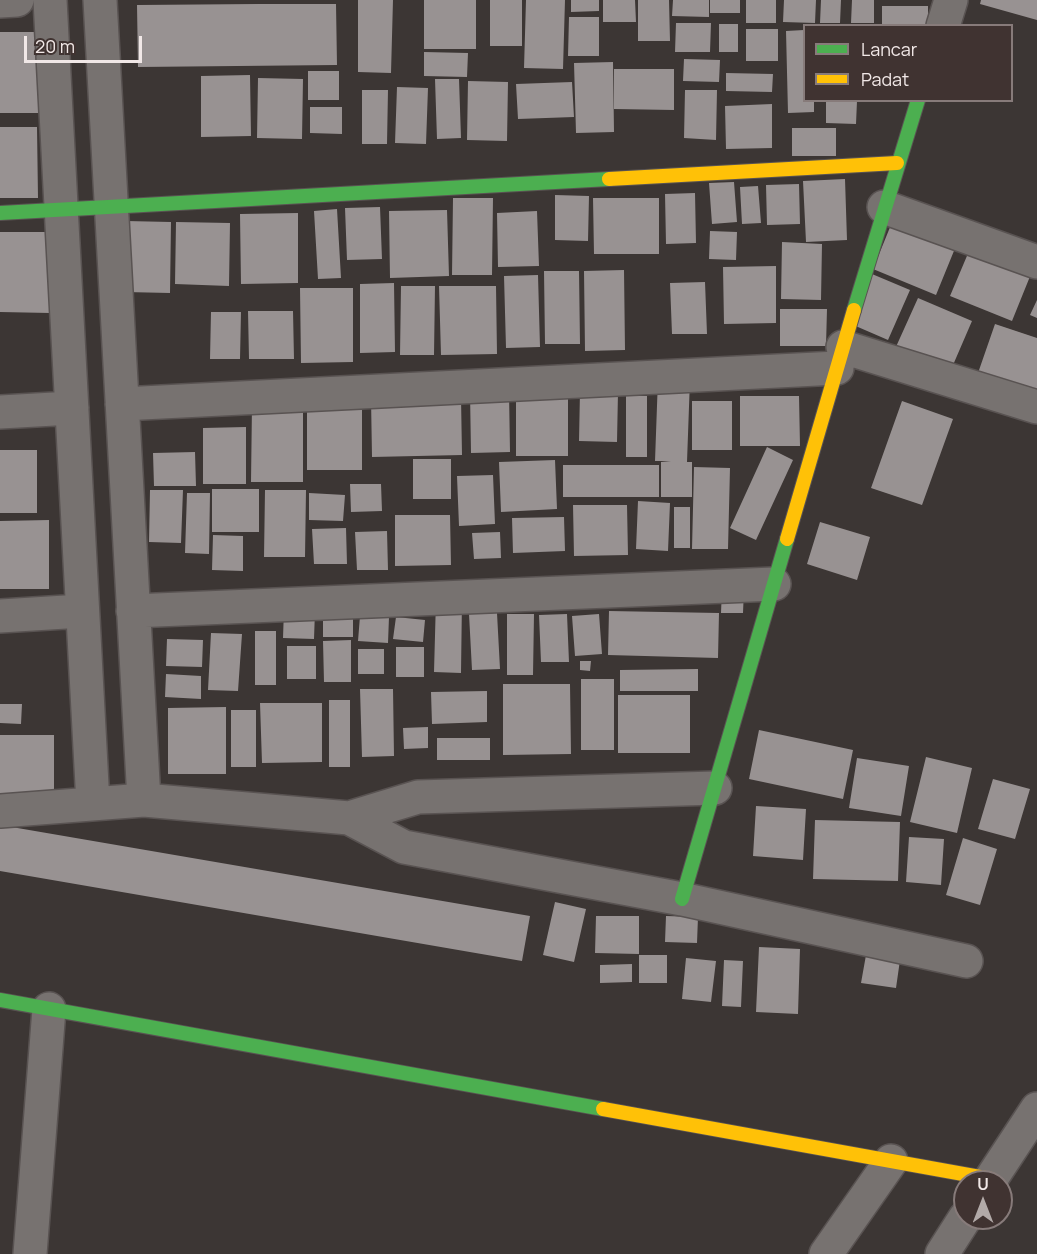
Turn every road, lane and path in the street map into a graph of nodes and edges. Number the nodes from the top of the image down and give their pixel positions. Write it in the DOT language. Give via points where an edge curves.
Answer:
graph roads {
  1 [pos="17,0"];
  2 [pos="50,0"];
  3 [pos="100,0"];
  4 [pos="951,0"];
  5 [pos="0,1"];
  6 [pos="944,24"];
  7 [pos="917,102"];
  8 [pos="897,163"];
  9 [pos="111,206"];
  10 [pos="884,207"];
  11 [pos="61,209"];
  12 [pos="0,213"];
  13 [pos="1037,262"];
  14 [pos="840,357"];
  15 [pos="122,404"];
  16 [pos="1037,407"];
  17 [pos="72,408"];
  18 [pos="0,412"];
  19 [pos="774,584"];
  20 [pos="82,611"];
  21 [pos="134,611"];
  22 [pos="0,616"];
  23 [pos="714,788"];
  24 [pos="144,800"];
  25 [pos="93,804"];
  26 [pos="0,811"];
  27 [pos="349,818"];
  28 [pos="682,899"];
  29 [pos="966,961"];
  30 [pos="0,1000"];
  31 [pos="49,1009"];
  32 [pos="1037,1108"];
  33 [pos="891,1161"];
  34 [pos="997,1170"];
  35 [pos="953,1173"];
  36 [pos="957,1230"];
  37 [pos="30,1254"];
  38 [pos="826,1254"];
  39 [pos="942,1254"];
  1 -- 5 [label="street"];
  2 -- 11 [label="street"];
  3 -- 9 [label="street"];
  4 -- 6 [label="street"];
  7 -- 8 [label="street"];
  8 -- 9 [label="street"];
  8 -- 10 [label="street"];
  9 -- 11 [label="street"];
  9 -- 15 [label="street"];
  10 -- 13 [label="street"];
  10 -- 14 [label="street"];
  11 -- 12 [label="street"];
  11 -- 17 [label="street"];
  14 -- 15 [label="street"];
  14 -- 16 [label="street"];
  14 -- 19 [label="street"];
  15 -- 21 [label="street"];
  17 -- 18 [label="street"];
  17 -- 20 [label="street"];
  19 -- 21 [label="street"];
  19 -- 23 [label="street"];
  20 -- 22 [label="street"];
  20 -- 25 [label="street"];
  21 -- 24 [label="street"];
  23 -- 27 [label="street" via="418,797"];
  23 -- 28 [label="street"];
  24 -- 25 [label="street"];
  24 -- 27 [label="street"];
  25 -- 26 [label="street"];
  27 -- 28 [label="street" via="404,847"];
  28 -- 29 [label="street"];
  30 -- 31 [label="street"];
  31 -- 33 [label="street"];
  31 -- 37 [label="street"];
  32 -- 34 [label="street"];
  33 -- 35 [label="street"];
  33 -- 38 [label="street"];
  36 -- 39 [label="street"];
}
